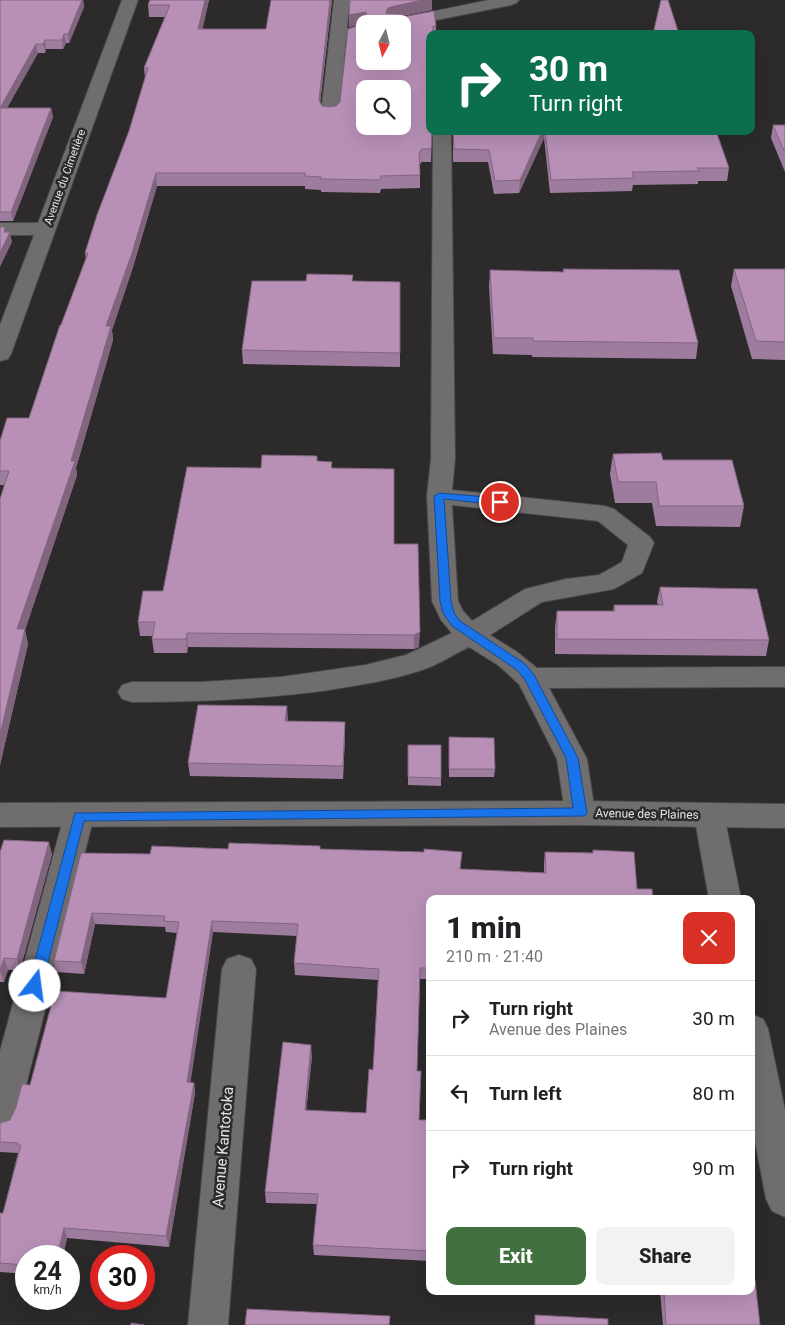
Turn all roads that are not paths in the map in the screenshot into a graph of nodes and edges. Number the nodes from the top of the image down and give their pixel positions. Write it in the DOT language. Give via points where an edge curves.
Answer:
graph roads {
  1 [pos="130,0"];
  2 [pos="342,0"];
  3 [pos="511,0"];
  4 [pos="442,14"];
  5 [pos="411,21"];
  6 [pos="356,32"];
  7 [pos="338,36"];
  8 [pos="330,113"];
  9 [pos="442,135"];
  10 [pos="0,229"];
  11 [pos="46,229"];
  12 [pos="0,354"];
  13 [pos="439,496"];
  14 [pos="472,634"];
  15 [pos="785,677"];
  16 [pos="530,678"];
  17 [pos="132,692"];
  18 [pos="580,813"];
  19 [pos="0,815"];
  20 [pos="79,816"];
  21 [pos="709,816"];
  22 [pos="785,816"];
  23 [pos="724,895"];
  24 [pos="239,969"];
  25 [pos="755,1049"];
  26 [pos="0,1117"];
  27 [pos="785,1200"];
  28 [pos="208,1325"];
  1 -- 11 [label="street, Avenue du Cimetière"];
  2 -- 7 [label="street"];
  3 -- 4 [label="street"];
  4 -- 5 [label="street"];
  6 -- 7 [label="street"];
  7 -- 8 [label="street"];
  9 -- 13 [label="street" via="443,459"];
  10 -- 11 [label="street"];
  11 -- 12 [label="street, Avenue du Cimetière"];
  13 -- 14 [label="street" via="445,601 456,624"];
  13 -- 14 [label="street" via="605,514 641,543 633,567 604,583 534,595"];
  14 -- 16 [label="street" via="521,667"];
  14 -- 17 [label="street" via="414,663 365,675 281,687"];
  15 -- 16 [label="street"];
  16 -- 18 [label="street" via="572,758"];
  18 -- 20 [label="street, Avenue des Plaines"];
  18 -- 21 [label="street, Avenue des Plaines"];
  19 -- 20 [label="street, Avenue des Plaines"];
  20 -- 26 [label="street"];
  21 -- 22 [label="street, Avenue des Plaines"];
  21 -- 23 [label="street"];
  24 -- 28 [label="street, Avenue Kantotoka"];
  25 -- 27 [label="street"];
}
